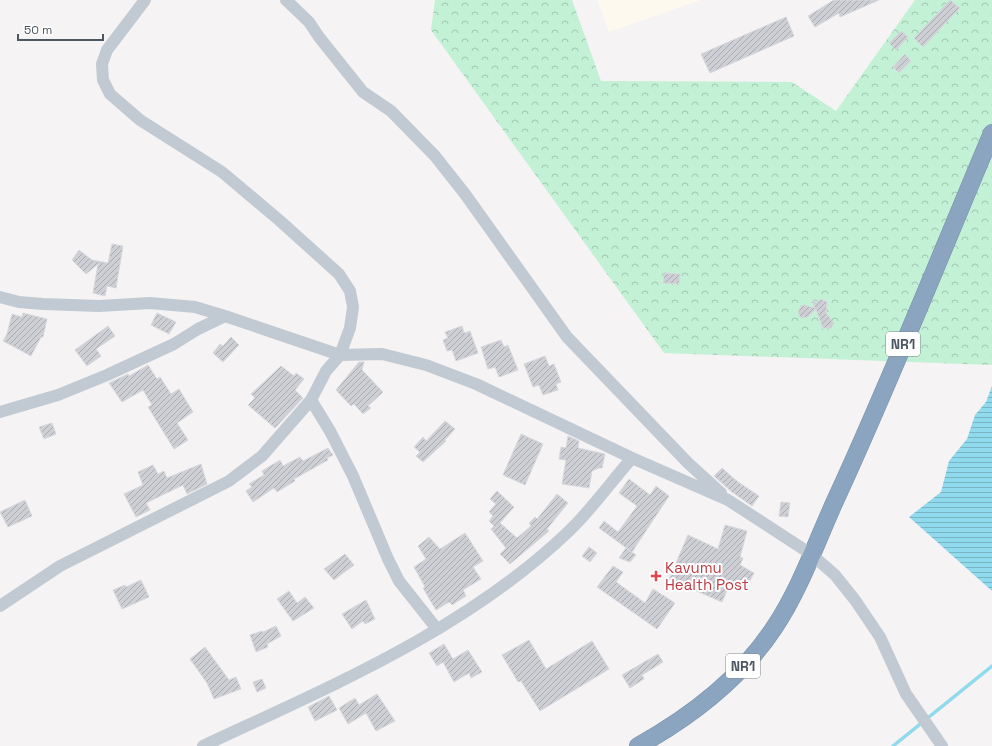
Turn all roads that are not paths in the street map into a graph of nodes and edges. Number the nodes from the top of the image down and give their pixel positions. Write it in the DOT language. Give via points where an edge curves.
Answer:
graph roads {
  1 [pos="145,0"];
  2 [pos="286,0"];
  3 [pos="992,133"];
  4 [pos="0,297"];
  5 [pos="226,316"];
  6 [pos="340,355"];
  7 [pos="311,400"];
  8 [pos="0,412"];
  9 [pos="632,458"];
  10 [pos="728,500"];
  11 [pos="811,554"];
  12 [pos="0,606"];
  13 [pos="437,629"];
  14 [pos="203,746"];
  15 [pos="638,746"];
  16 [pos="942,746"];
  1 -- 6 [label="street" via="107,50 102,64 103,80 110,94 140,120 222,172 339,274 350,291 353,307 350,328"];
  2 -- 10 [label="street" via="310,22 363,92 391,111 435,156 470,200 567,337 688,463"];
  3 -- 11 [label="highway, NR1" via="864,439"];
  4 -- 5 [label="street" via="19,302 64,305 173,304"];
  5 -- 6 [label="street"];
  5 -- 8 [label="street" via="107,375 58,395"];
  6 -- 7 [label="street" via="326,371"];
  6 -- 9 [label="street" via="382,354 452,373"];
  7 -- 12 [label="street" via="262,456 229,481 60,566"];
  7 -- 13 [label="street" via="353,476 399,581"];
  9 -- 10 [label="street"];
  9 -- 13 [label="street" via="588,512 568,532 502,585"];
  10 -- 11 [label="street"];
  11 -- 15 [label="highway, NR1" via="797,590 774,629 754,654 724,687 661,734"];
  11 -- 16 [label="street" via="835,575 855,600 880,637 906,694"];
  13 -- 14 [label="street" via="387,660"];
}
